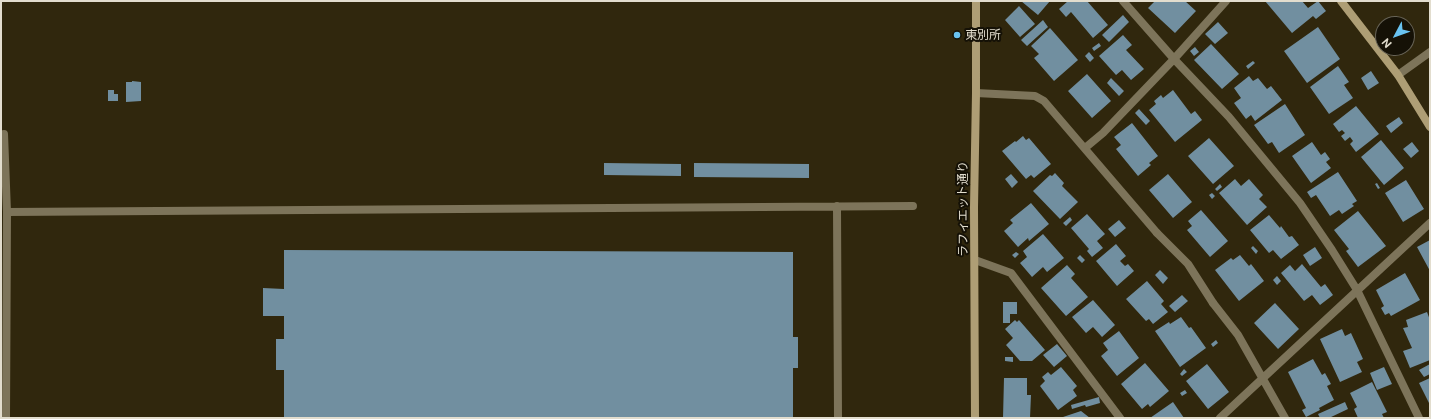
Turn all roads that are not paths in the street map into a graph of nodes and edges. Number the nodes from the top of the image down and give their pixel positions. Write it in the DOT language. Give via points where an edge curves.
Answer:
graph roads {
  1 [pos="976,1"];
  2 [pos="1123,1"];
  3 [pos="1226,1"];
  4 [pos="1341,1"];
  5 [pos="1430,52"];
  6 [pos="1174,58"];
  7 [pos="1398,75"];
  8 [pos="976,93"];
  9 [pos="1430,127"];
  10 [pos="4,134"];
  11 [pos="1085,148"];
  12 [pos="837,206"];
  13 [pos="913,206"];
  14 [pos="8,212"];
  15 [pos="1430,223"];
  16 [pos="975,260"];
  17 [pos="1357,290"];
  18 [pos="1263,379"];
  19 [pos="6,418"];
  20 [pos="838,418"];
  21 [pos="975,418"];
  22 [pos="1120,418"];
  23 [pos="1220,418"];
  24 [pos="1284,418"];
  25 [pos="1419,418"];
  1 -- 8 [label="street, ラフィエット通り"];
  2 -- 6 [label="street"];
  3 -- 6 [label="street"];
  4 -- 7 [label="street"];
  5 -- 7 [label="street"];
  6 -- 11 [label="street" via="1103,133"];
  6 -- 17 [label="street" via="1229,117 1300,203"];
  7 -- 9 [label="street"];
  8 -- 11 [label="street" via="1035,96 1044,101"];
  8 -- 16 [label="street, ラフィエット通り"];
  10 -- 14 [label="street"];
  11 -- 18 [label="street" via="1157,233 1188,264 1213,304 1238,335"];
  12 -- 13 [label="street"];
  12 -- 14 [label="street"];
  12 -- 20 [label="street"];
  14 -- 19 [label="street"];
  15 -- 17 [label="street"];
  16 -- 21 [label="street, ラフィエット通り"];
  16 -- 22 [label="street" via="1011,273"];
  17 -- 18 [label="street"];
  17 -- 25 [label="street"];
  18 -- 23 [label="street"];
  18 -- 24 [label="street"];
}
